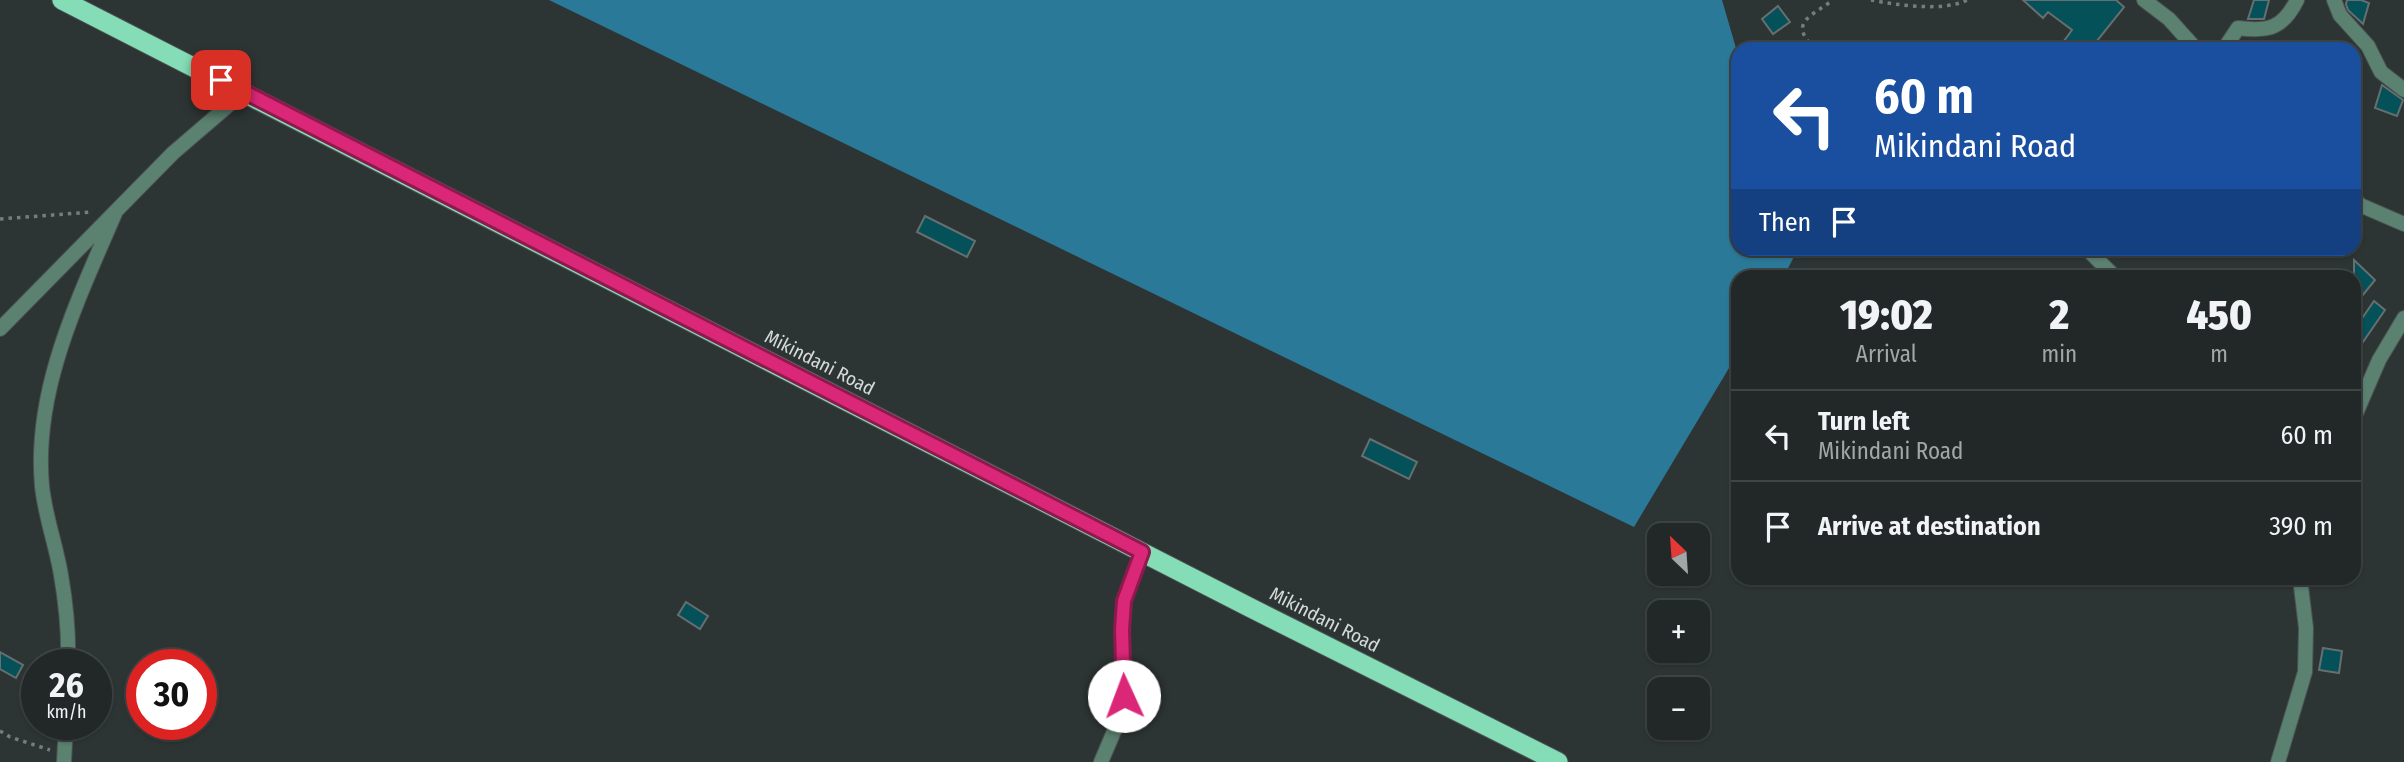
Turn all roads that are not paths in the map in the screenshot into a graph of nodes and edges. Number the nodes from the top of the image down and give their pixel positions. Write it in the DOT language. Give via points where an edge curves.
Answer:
graph roads {
  1 [pos="62,0"];
  2 [pos="2144,0"];
  3 [pos="2297,0"];
  4 [pos="2334,0"];
  5 [pos="2190,42"];
  6 [pos="2229,42"];
  7 [pos="2404,90"];
  8 [pos="244,92"];
  9 [pos="2361,205"];
  10 [pos="116,211"];
  11 [pos="2404,224"];
  12 [pos="2094,256"];
  13 [pos="2108,270"];
  14 [pos="2404,318"];
  15 [pos="0,329"];
  16 [pos="2361,402"];
  17 [pos="1142,552"];
  18 [pos="2301,585"];
  19 [pos="68,649"];
  20 [pos="65,740"];
  21 [pos="64,758"];
  22 [pos="1101,762"];
  23 [pos="1558,762"];
  24 [pos="2278,762"];
  1 -- 8 [label="highway, Mikindani Road"];
  2 -- 5 [label="street"];
  3 -- 6 [label="street" via="2282,23 2256,30 2238,28"];
  4 -- 7 [label="street" via="2381,72"];
  8 -- 10 [label="street" via="173,153"];
  8 -- 17 [label="highway, Mikindani Road"];
  9 -- 11 [label="street"];
  10 -- 15 [label="street"];
  10 -- 19 [label="street" via="71,318 44,417 42,485 61,575"];
  12 -- 13 [label="street"];
  14 -- 16 [label="street"];
  17 -- 22 [label="street" via="1124,601 1124,696"];
  17 -- 23 [label="highway, Mikindani Road"];
  18 -- 24 [label="street" via="2305,672"];
  20 -- 21 [label="street"];
}
